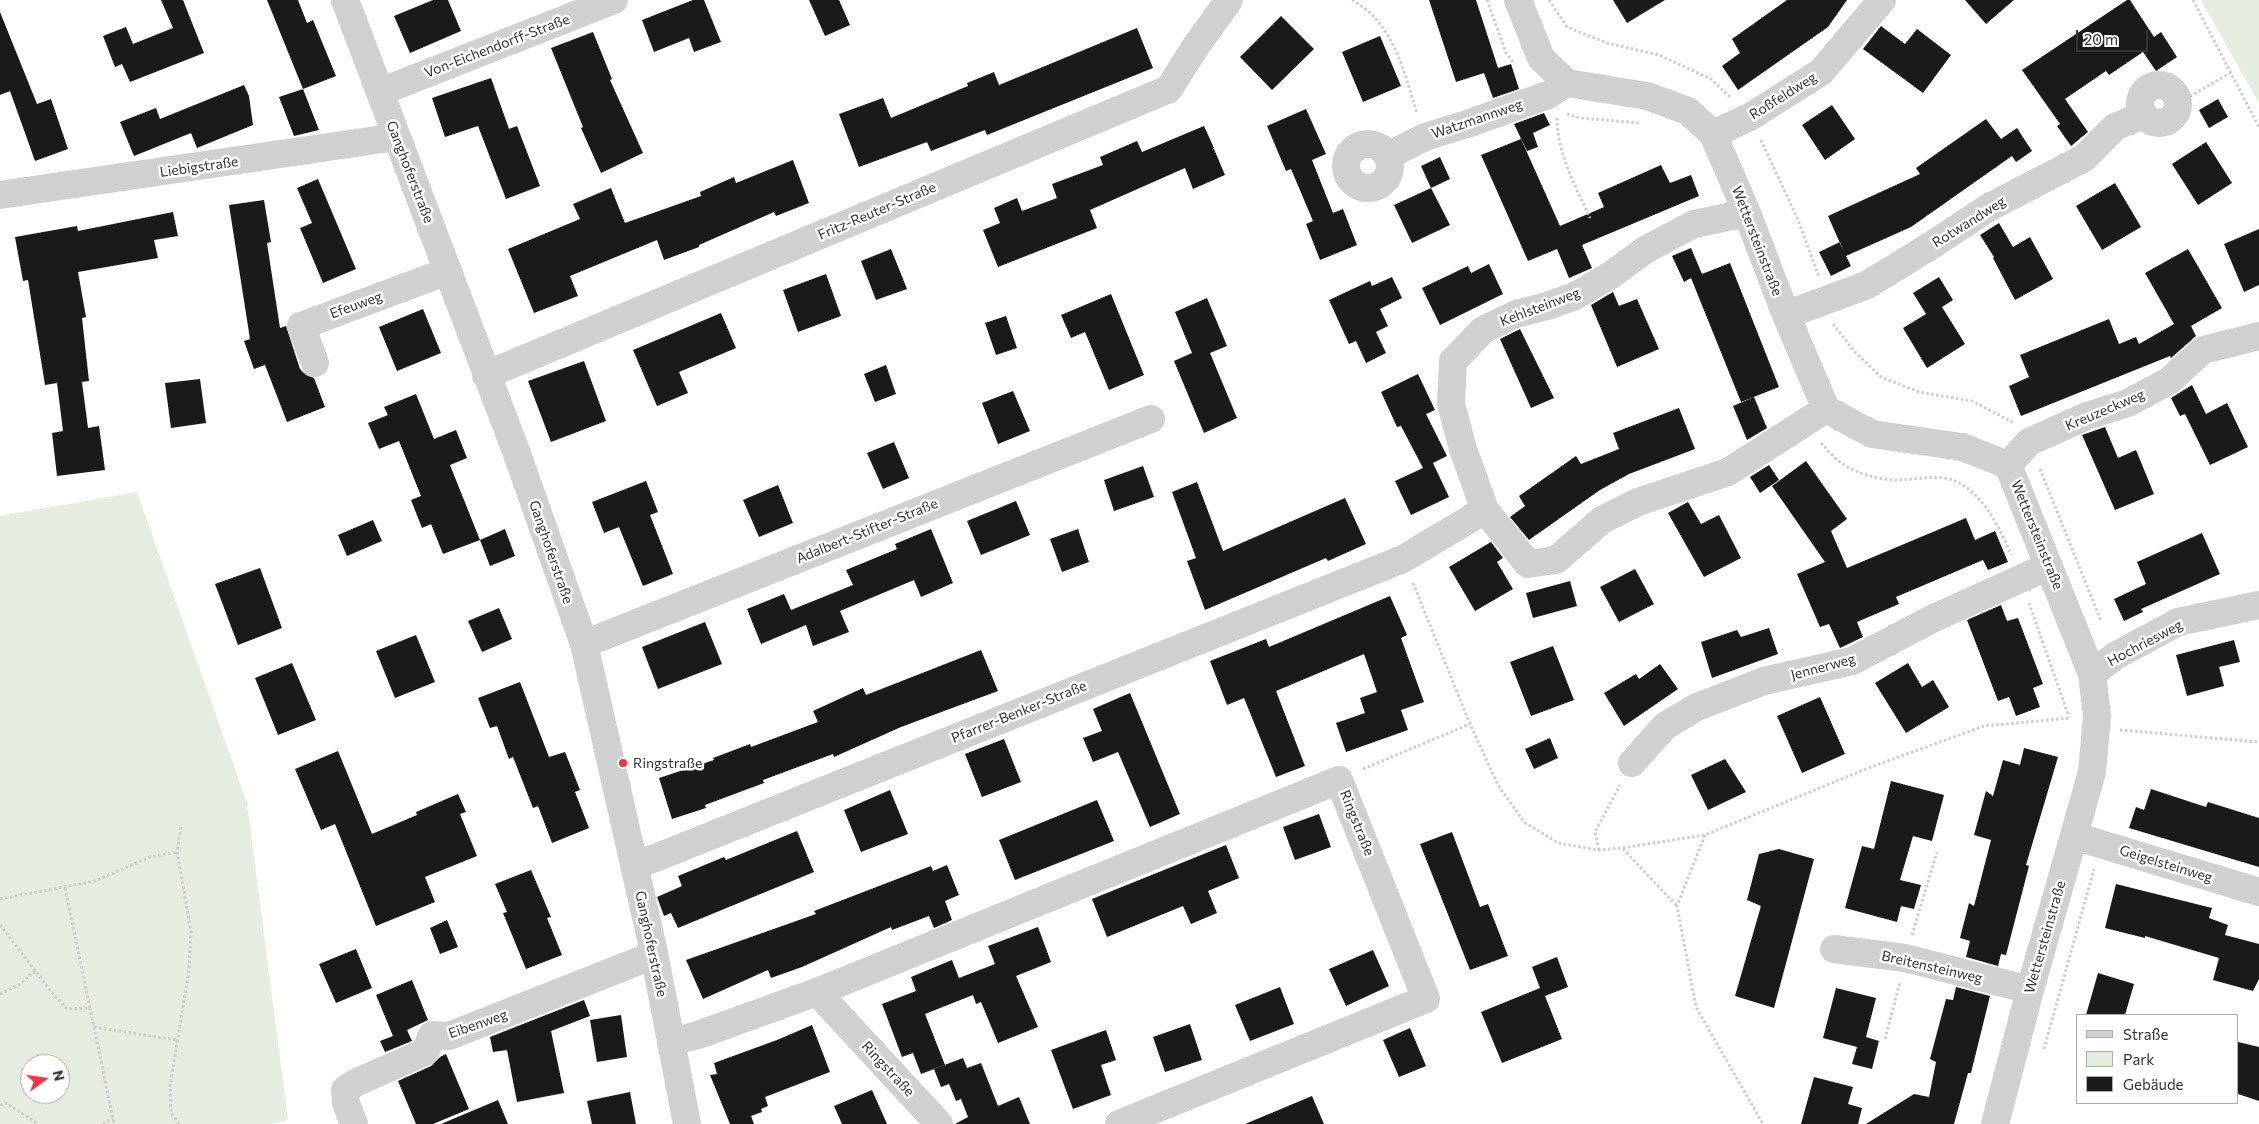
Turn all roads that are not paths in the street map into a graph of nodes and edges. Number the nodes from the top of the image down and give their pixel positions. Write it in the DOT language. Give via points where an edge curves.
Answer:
graph roads {
  1 [pos="345,0"];
  2 [pos="614,0"];
  3 [pos="1229,0"];
  4 [pos="1518,0"];
  5 [pos="1882,0"];
  6 [pos="1567,83"];
  7 [pos="380,92"];
  8 [pos="2177,104"];
  9 [pos="1713,134"];
  10 [pos="397,137"];
  11 [pos="1387,156"];
  12 [pos="0,195"];
  13 [pos="1747,213"];
  14 [pos="448,271"];
  15 [pos="1786,316"];
  16 [pos="2259,336"];
  17 [pos="315,363"];
  18 [pos="486,375"];
  19 [pos="1826,409"];
  20 [pos="1150,419"];
  21 [pos="2008,465"];
  22 [pos="1485,510"];
  23 [pos="2049,566"];
  24 [pos="2259,605"];
  25 [pos="584,644"];
  26 [pos="2092,674"];
  27 [pos="1632,763"];
  28 [pos="2074,836"];
  29 [pos="635,866"];
  30 [pos="2259,892"];
  31 [pos="1834,949"];
  32 [pos="654,955"];
  33 [pos="2030,990"];
  34 [pos="817,992"];
  35 [pos="671,1042"];
  36 [pos="354,1124"];
  37 [pos="687,1124"];
  38 [pos="939,1124"];
  39 [pos="1119,1124"];
  40 [pos="1995,1124"];
  1 -- 7 [label="street, Ganghoferstraße"];
  2 -- 7 [label="street, Von-Eichendorff-Straße"];
  3 -- 18 [label="street, Fritz-Reuter-Straße" via="1168,89"];
  4 -- 6 [label="street" via="1541,58"];
  5 -- 9 [label="street, Roßfeldweg" via="1821,72 1750,117"];
  6 -- 9 [label="street, Wettersteinstraße" via="1647,96 1688,111"];
  6 -- 11 [label="street, Watzmannweg" via="1539,98 1425,137"];
  7 -- 10 [label="street, Ganghoferstraße"];
  8 -- 15 [label="street, Rotwandweg" via="2175,95 2165,86 2148,88 2141,97 2143,115 2115,127 2084,158 1988,208 1866,285"];
  9 -- 13 [label="street, Wettersteinstraße"];
  10 -- 12 [label="street, Liebigstraße"];
  10 -- 14 [label="street, Ganghoferstraße"];
  13 -- 15 [label="street, Wettersteinstraße"];
  13 -- 22 [label="street, Kehlsteinweg" via="1694,224 1645,250 1575,296 1516,314 1483,330 1453,361 1451,404 1462,449"];
  14 -- 17 [label="street, Efeuweg" via="301,326"];
  14 -- 18 [label="street, Ganghoferstraße"];
  15 -- 19 [label="street, Wettersteinstraße"];
  16 -- 21 [label="street, Kreuzeckweg" via="2203,350 2168,381 2128,403 2087,416 2029,442"];
  18 -- 25 [label="street, Ganghoferstraße"];
  19 -- 21 [label="street, Wettersteinstraße" via="1872,434 1962,447"];
  19 -- 22 [label="street, Kehlsteinweg" via="1728,472 1638,502 1602,520 1556,560 1528,564"];
  20 -- 25 [label="street, Adalbert-Stifter-Straße"];
  21 -- 23 [label="street, Wettersteinstraße"];
  22 -- 29 [label="street, Pfarrer-Benker-Straße" via="1403,559"];
  23 -- 26 [label="street, Wettersteinstraße"];
  23 -- 27 [label="street, Jennerweg" via="1934,618 1852,661 1764,682 1697,707 1665,726"];
  24 -- 26 [label="street, Hochriesweg" via="2178,622 2115,656"];
  25 -- 29 [label="street, Ganghoferstraße"];
  26 -- 28 [label="street, Wettersteinstraße" via="2097,716 2092,772"];
  28 -- 30 [label="street, Geigelsteinweg"];
  28 -- 33 [label="street, Wettersteinstraße"];
  29 -- 32 [label="street, Ganghoferstraße"];
  31 -- 33 [label="street, Breitensteinweg" via="1905,958"];
  32 -- 35 [label="street, Ganghoferstraße"];
  32 -- 36 [label="street, Eibenweg" via="449,1036 432,1035 425,1052 345,1090"];
  33 -- 40 [label="street, Wettersteinstraße"];
  34 -- 35 [label="street, Ringstraße"];
  34 -- 38 [label="street, Ringstraße"];
  34 -- 39 [label="street, Ringstraße" via="1339,780 1426,999"];
  35 -- 37 [label="street, Ganghoferstraße"];
}
